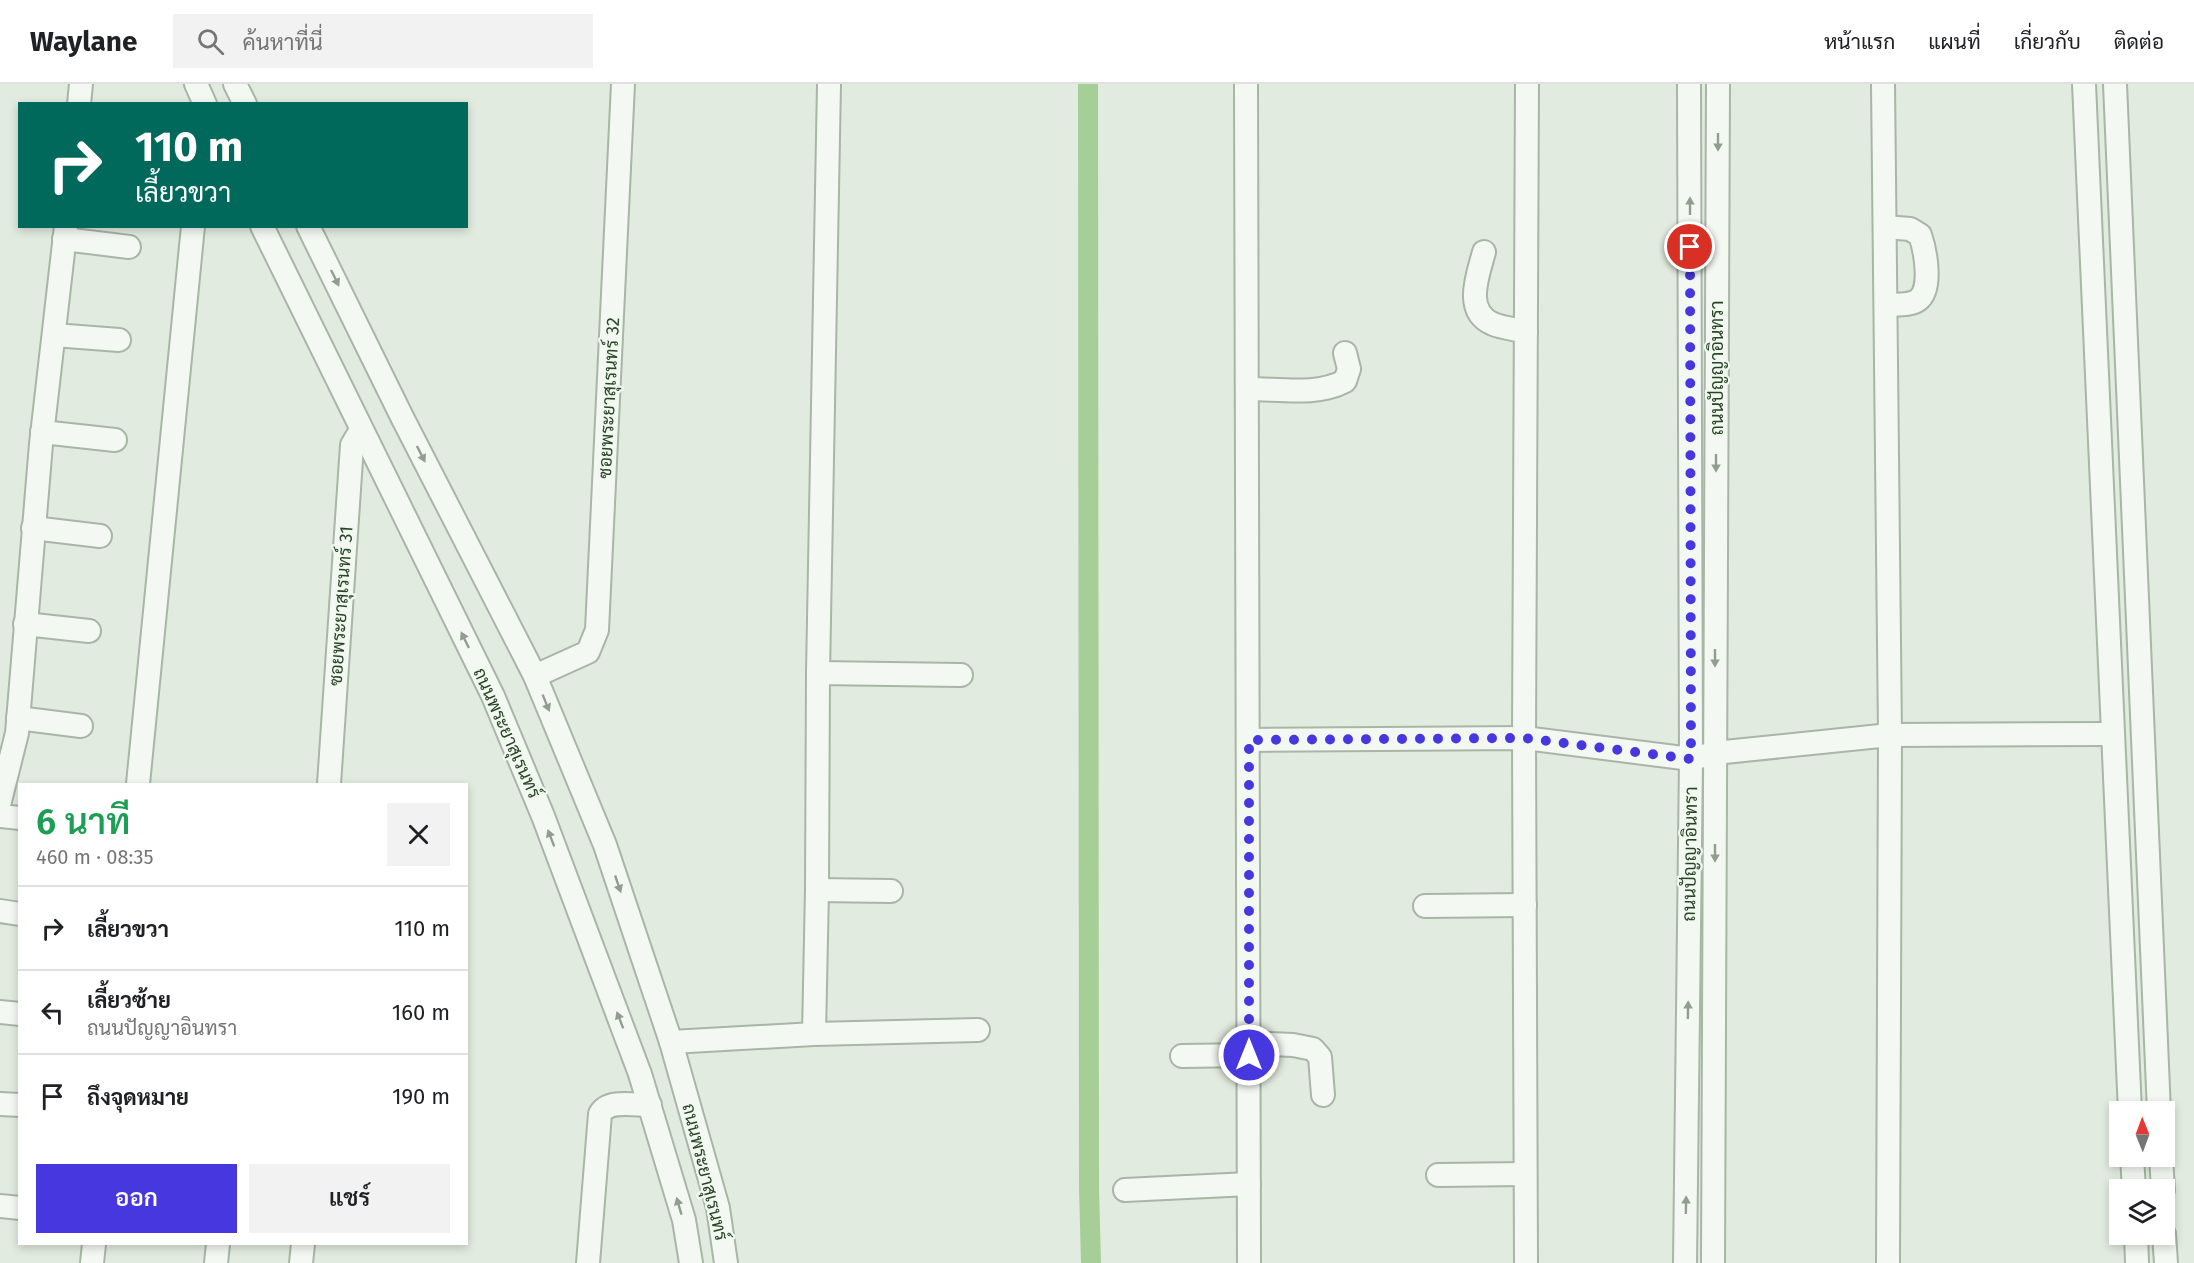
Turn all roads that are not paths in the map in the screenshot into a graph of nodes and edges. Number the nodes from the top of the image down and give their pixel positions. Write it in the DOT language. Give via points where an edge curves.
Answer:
graph roads {
  1 [pos="81,84"];
  2 [pos="196,84"];
  3 [pos="235,84"];
  4 [pos="623,84"];
  5 [pos="829,84"];
  6 [pos="1246,84"];
  7 [pos="1527,84"];
  8 [pos="1689,84"];
  9 [pos="1718,84"];
  10 [pos="1883,84"];
  11 [pos="2084,84"];
  12 [pos="2115,84"];
  13 [pos="79,102"];
  14 [pos="204,102"];
  15 [pos="244,102"];
  16 [pos="1885,227"];
  17 [pos="263,228"];
  18 [pos="309,228"];
  19 [pos="193,231"];
  20 [pos="65,233"];
  21 [pos="129,247"];
  22 [pos="1484,252"];
  23 [pos="1886,305"];
  24 [pos="1526,332"];
  25 [pos="54,335"];
  26 [pos="119,340"];
  27 [pos="1345,353"];
  28 [pos="1248,389"];
  29 [pos="361,430"];
  30 [pos="42,432"];
  31 [pos="115,440"];
  32 [pos="33,528"];
  33 [pos="100,536"];
  34 [pos="25,624"];
  35 [pos="89,631"];
  36 [pos="818,673"];
  37 [pos="961,675"];
  38 [pos="535,676"];
  39 [pos="2143,713"];
  40 [pos="18,718"];
  41 [pos="2112,724"];
  42 [pos="81,726"];
  43 [pos="1890,735"];
  44 [pos="1524,738"];
  45 [pos="1249,740"];
  46 [pos="1715,753"];
  47 [pos="1691,759"];
  48 [pos="2145,762"];
  49 [pos="2114,763"];
  50 [pos="138,783"];
  51 [pos="328,783"];
  52 [pos="0,801"];
  53 [pos="0,816"];
  54 [pos="18,818"];
  55 [pos="817,890"];
  56 [pos="891,891"];
  57 [pos="1525,905"];
  58 [pos="1425,906"];
  59 [pos="0,911"];
  60 [pos="18,914"];
  61 [pos="0,1012"];
  62 [pos="18,1014"];
  63 [pos="978,1030"];
  64 [pos="814,1034"];
  65 [pos="671,1042"];
  66 [pos="1249,1049"];
  67 [pos="1182,1056"];
  68 [pos="1323,1095"];
  69 [pos="2129,1101"];
  70 [pos="2159,1101"];
  71 [pos="0,1104"];
  72 [pos="650,1105"];
  73 [pos="18,1106"];
  74 [pos="1526,1174"];
  75 [pos="1438,1175"];
  76 [pos="1249,1185"];
  77 [pos="1125,1190"];
  78 [pos="0,1206"];
  79 [pos="18,1208"];
  80 [pos="93,1245"];
  81 [pos="218,1245"];
  82 [pos="303,1245"];
  83 [pos="2137,1245"];
  84 [pos="2165,1245"];
  85 [pos="92,1263"];
  86 [pos="216,1263"];
  87 [pos="301,1263"];
  88 [pos="588,1263"];
  89 [pos="691,1263"];
  90 [pos="726,1263"];
  91 [pos="1249,1263"];
  92 [pos="1526,1263"];
  93 [pos="1685,1263"];
  94 [pos="1713,1263"];
  95 [pos="1888,1263"];
  96 [pos="2138,1263"];
  97 [pos="2166,1263"];
  1 -- 13 [label="street"];
  2 -- 14 [label="street"];
  3 -- 15 [label="street"];
  4 -- 38 [label="street, ซอยพระยาสุเรนทร์ 32" via="597,630 588,652"];
  5 -- 36 [label="street"];
  6 -- 28 [label="street"];
  7 -- 24 [label="street"];
  47 -- 8 [label="street, ถนนปัญญาอินทรา, one-way"];
  9 -- 46 [label="street, ถนนปัญญาอินทรา, one-way"];
  10 -- 16 [label="street"];
  11 -- 41 [label="street"];
  12 -- 39 [label="street"];
  16 -- 23 [label="street"];
  16 -- 23 [label="street" via="1910,229 1920,235 1927,280 1918,300"];
  17 -- 29 [label="street, ถนนพระยาสุเรนทร์"];
  18 -- 38 [label="street, ถนนพระยาสุเรนทร์, one-way"];
  19 -- 50 [label="street"];
  20 -- 21 [label="street"];
  20 -- 25 [label="street"];
  22 -- 24 [label="street" via="1475,286 1475,306 1493,324"];
  23 -- 43 [label="street"];
  24 -- 44 [label="street"];
  25 -- 26 [label="street"];
  25 -- 30 [label="street"];
  27 -- 28 [label="street" via="1349,369 1345,381 1335,386"];
  28 -- 45 [label="street"];
  29 -- 51 [label="street, ซอยพระยาสุเรนทร์ 31" via="352,445"];
  72 -- 29 [label="street, ถนนพระยาสุเรนทร์, one-way" via="547,827 497,707"];
  30 -- 31 [label="street"];
  30 -- 32 [label="street"];
  32 -- 33 [label="street"];
  32 -- 34 [label="street"];
  34 -- 35 [label="street"];
  34 -- 40 [label="street"];
  36 -- 37 [label="street"];
  36 -- 55 [label="street"];
  38 -- 65 [label="street, ถนนพระยาสุเรนทร์, one-way" via="605,845"];
  39 -- 41 [label="street"];
  39 -- 48 [label="street"];
  40 -- 42 [label="street"];
  40 -- 52 [label="street"];
  41 -- 43 [label="street"];
  41 -- 49 [label="street"];
  43 -- 46 [label="street"];
  43 -- 95 [label="street"];
  44 -- 45 [label="street"];
  44 -- 47 [label="street"];
  44 -- 57 [label="street"];
  45 -- 66 [label="street"];
  46 -- 47 [label="street"];
  46 -- 94 [label="street, ถนนปัญญาอินทรา, one-way"];
  93 -- 47 [label="street, ถนนปัญญาอินทรา, one-way"];
  48 -- 49 [label="street"];
  48 -- 70 [label="street"];
  49 -- 69 [label="street"];
  53 -- 54 [label="street"];
  55 -- 56 [label="street"];
  55 -- 64 [label="street"];
  57 -- 58 [label="street"];
  57 -- 74 [label="street"];
  59 -- 60 [label="street"];
  61 -- 62 [label="street"];
  63 -- 64 [label="street"];
  64 -- 65 [label="street"];
  65 -- 90 [label="street, ถนนพระยาสุเรนทร์" via="718,1208"];
  66 -- 67 [label="street"];
  66 -- 68 [label="street" via="1293,1045 1313,1049 1320,1058"];
  66 -- 76 [label="street"];
  71 -- 73 [label="street"];
  72 -- 88 [label="street" via="611,1105 600,1114"];
  89 -- 72 [label="street, ถนนพระยาสุเรนทร์, one-way" via="684,1220"];
  74 -- 75 [label="street"];
  74 -- 92 [label="street"];
  76 -- 77 [label="street"];
  76 -- 91 [label="street"];
  78 -- 79 [label="street"];
  80 -- 85 [label="street"];
  81 -- 86 [label="street"];
  82 -- 87 [label="street"];
  83 -- 96 [label="street"];
  84 -- 97 [label="street"];
}
